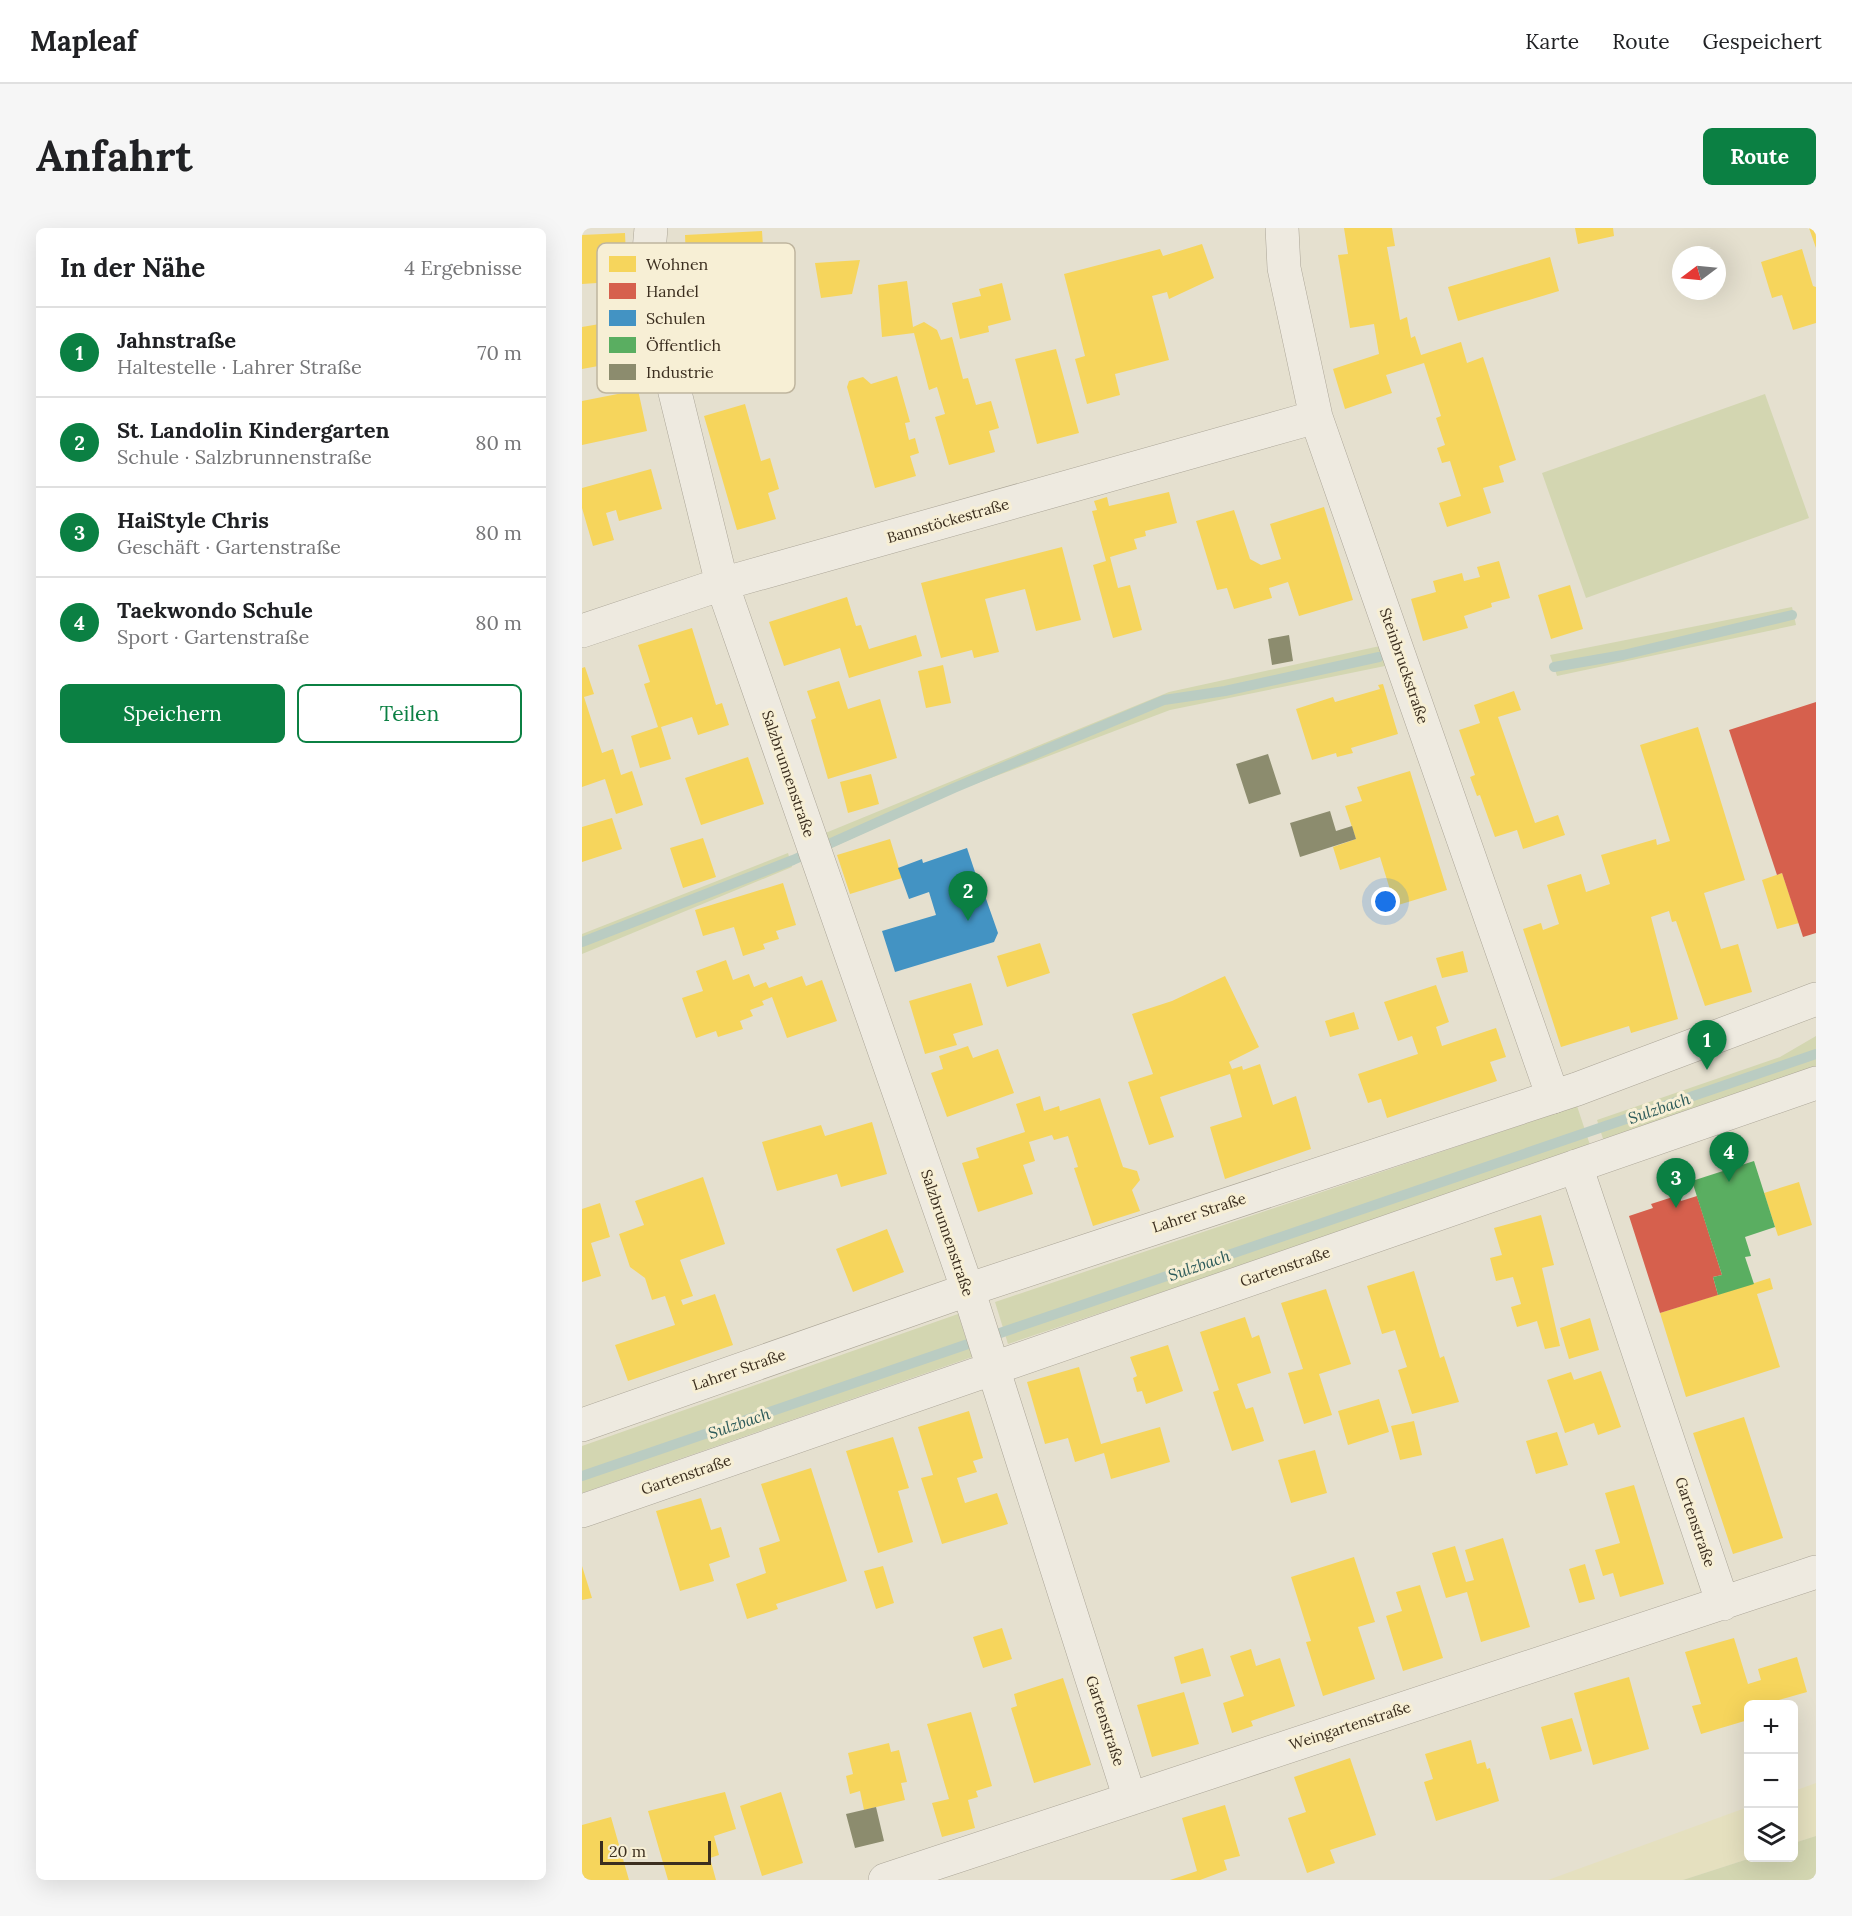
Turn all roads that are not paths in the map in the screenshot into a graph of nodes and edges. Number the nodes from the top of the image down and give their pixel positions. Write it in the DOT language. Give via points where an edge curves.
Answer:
graph roads {
  1 [pos="651,228"];
  2 [pos="1282,228"];
  3 [pos="650,243"];
  4 [pos="675,393"];
  5 [pos="1316,417"];
  6 [pos="722,584"];
  7 [pos="582,630"];
  8 [pos="1816,999"];
  9 [pos="1816,1083"];
  10 [pos="1553,1097"];
  11 [pos="1576,1166"];
  12 [pos="970,1299"];
  13 [pos="991,1362"];
  14 [pos="582,1425"];
  15 [pos="582,1511"];
  16 [pos="1816,1572"];
  17 [pos="1723,1604"];
  18 [pos="1130,1799"];
  19 [pos="885,1880"];
  1 -- 3 [label="street, Salzbrunnenstraße"];
  2 -- 5 [label="street, Steinbruckstraße" via="1284,268"];
  4 -- 6 [label="street, Salzbrunnenstraße"];
  5 -- 6 [label="street, Bannstöckestraße"];
  5 -- 10 [label="street, Steinbruckstraße"];
  6 -- 7 [label="street, Bannstöckestraße"];
  6 -- 12 [label="street, Salzbrunnenstraße"];
  8 -- 10 [label="street, Lahrer Straße"];
  9 -- 11 [label="street, Gartenstraße"];
  10 -- 12 [label="street, Lahrer Straße"];
  11 -- 13 [label="street, Gartenstraße"];
  11 -- 17 [label="street, Gartenstraße"];
  12 -- 13 [label="street, Gartenstraße"];
  12 -- 14 [label="street, Lahrer Straße"];
  13 -- 15 [label="street, Gartenstraße"];
  13 -- 18 [label="street, Gartenstraße"];
  16 -- 17 [label="street, Weingartenstraße"];
  17 -- 18 [label="street, Weingartenstraße"];
  18 -- 19 [label="street, Weingartenstraße"];
}
